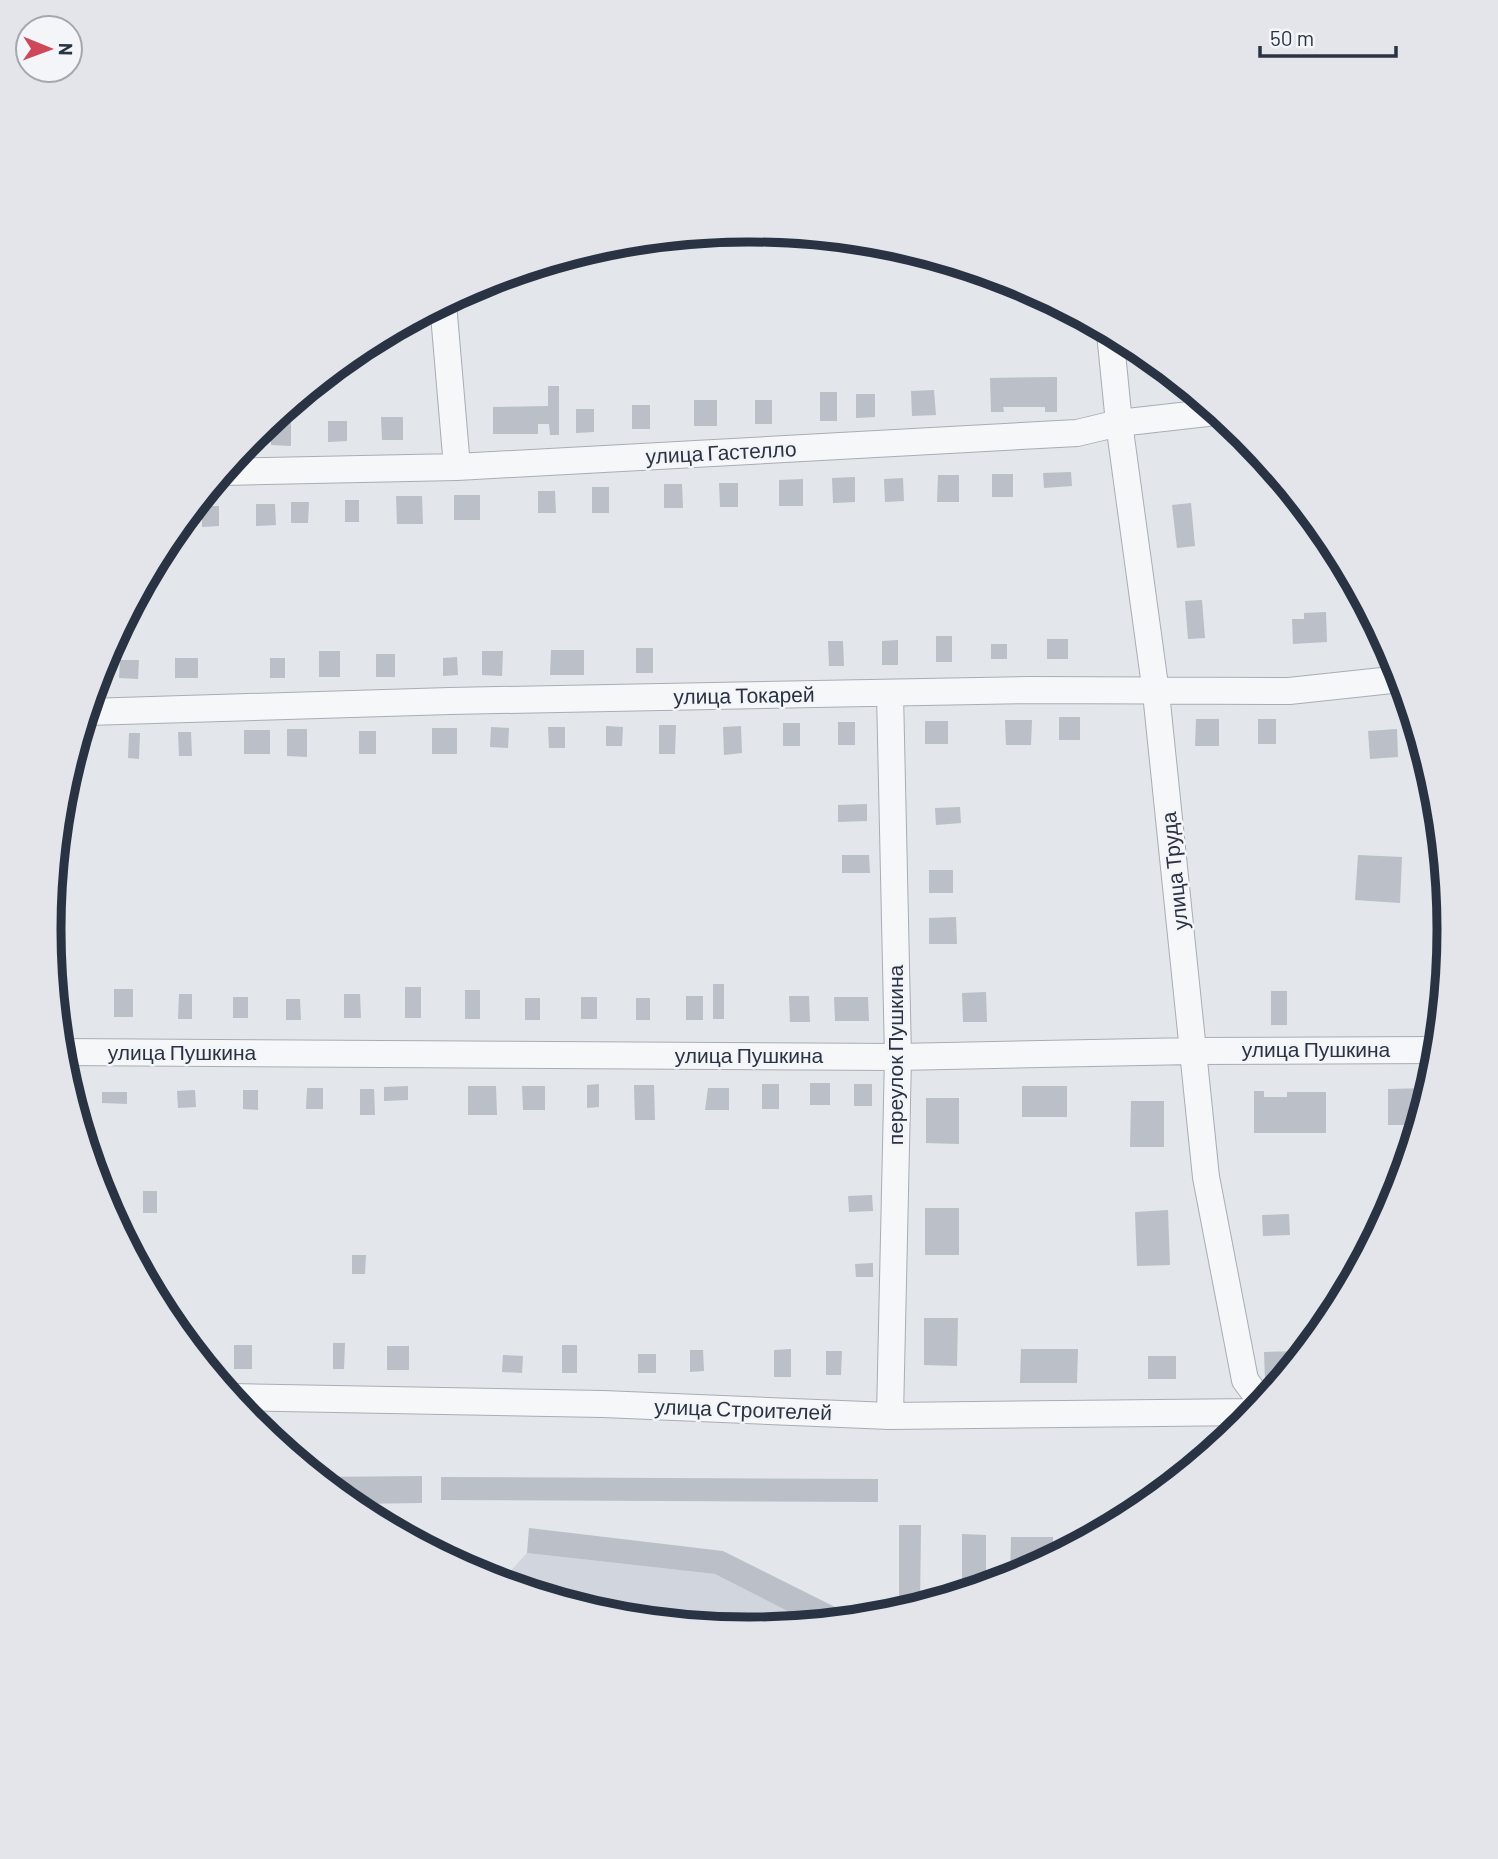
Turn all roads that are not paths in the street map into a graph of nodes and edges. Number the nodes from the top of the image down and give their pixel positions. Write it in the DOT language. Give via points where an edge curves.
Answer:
graph roads {
  1 [pos="444,314"];
  2 [pos="1111,346"];
  3 [pos="1204,413"];
  4 [pos="1119,423"];
  5 [pos="457,467"];
  6 [pos="236,472"];
  7 [pos="1389,680"];
  8 [pos="890,693"];
  9 [pos="1157,693"];
  10 [pos="97,712"];
  11 [pos="1426,1050"];
  12 [pos="1193,1051"];
  13 [pos="72,1052"];
  14 [pos="898,1057"];
  15 [pos="1255,1394"];
  16 [pos="245,1397"];
  17 [pos="1239,1412"];
  18 [pos="890,1416"];
  1 -- 5 [label="street"];
  2 -- 4 [label="street, улица Труда"];
  3 -- 4 [label="street, улица Гастелло"];
  4 -- 5 [label="street, улица Гастелло" via="1077,433"];
  4 -- 9 [label="street, улица Труда"];
  5 -- 6 [label="street, улица Гастелло"];
  7 -- 9 [label="street, улица Токарей" via="1289,691"];
  8 -- 9 [label="street, улица Токарей"];
  8 -- 10 [label="street, улица Токарей"];
  8 -- 14 [label="street, переулок Пушкина"];
  9 -- 12 [label="street, улица Труда"];
  11 -- 12 [label="street, улица Пушкина"];
  12 -- 14 [label="street, улица Пушкина"];
  12 -- 15 [label="street, улица Труда" via="1206,1177 1245,1380"];
  13 -- 14 [label="street, улица Пушкина"];
  14 -- 18 [label="street, переулок Пушкина"];
  16 -- 18 [label="street, улица Строителей" via="603,1404"];
  17 -- 18 [label="street, улица Строителей"];
}
